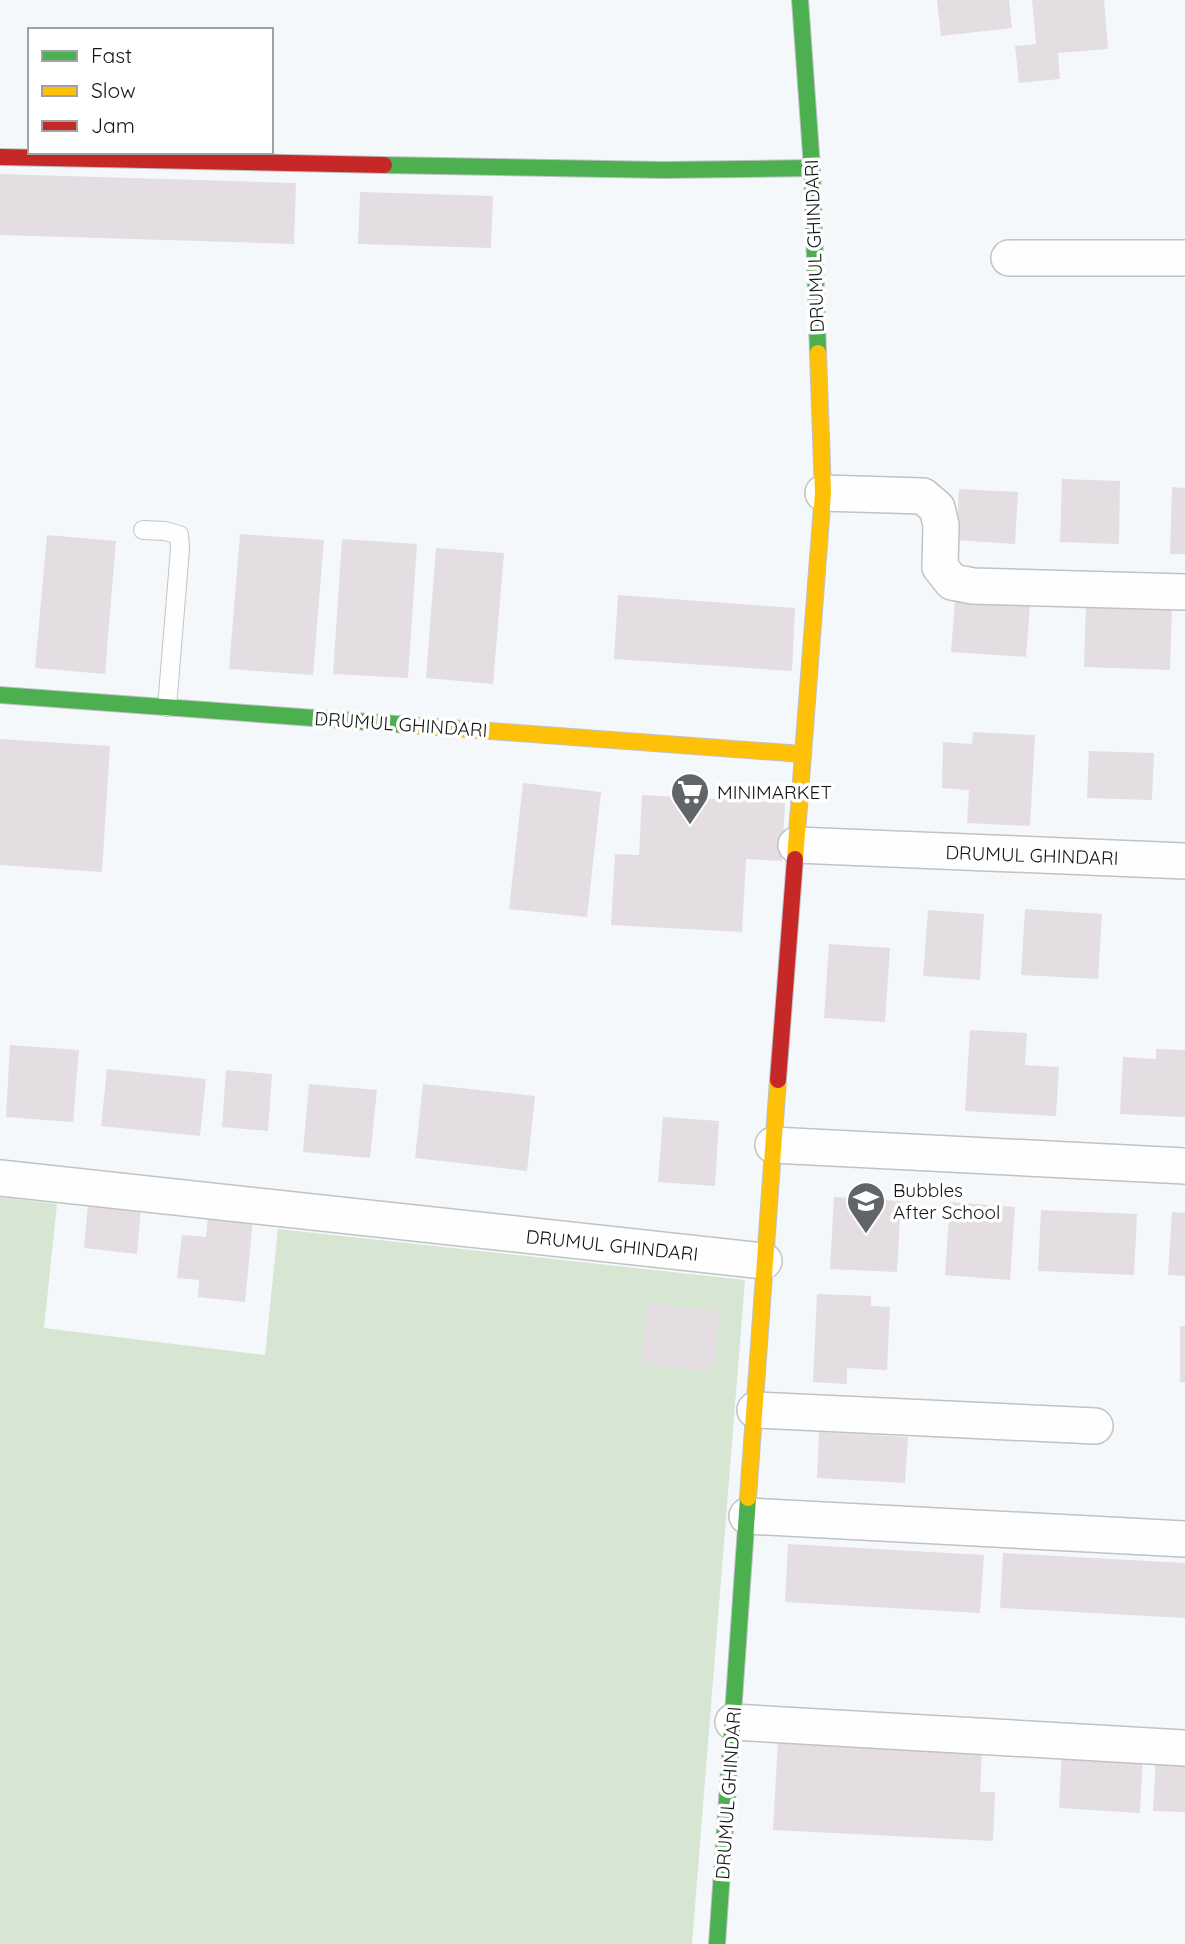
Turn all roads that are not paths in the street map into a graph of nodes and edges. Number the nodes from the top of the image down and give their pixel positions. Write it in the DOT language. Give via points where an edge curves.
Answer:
graph roads {
  1 [pos="800,0"];
  2 [pos="0,157"];
  3 [pos="812,168"];
  4 [pos="1009,258"];
  5 [pos="1185,258"];
  6 [pos="823,493"];
  7 [pos="143,530"];
  8 [pos="1185,592"];
  9 [pos="0,695"];
  10 [pos="167,707"];
  11 [pos="802,754"];
  12 [pos="796,845"];
  13 [pos="1185,860"];
  14 [pos="773,1145"];
  15 [pos="1185,1167"];
  16 [pos="0,1178"];
  17 [pos="764,1261"];
  18 [pos="754,1410"];
  19 [pos="1095,1426"];
  20 [pos="747,1516"];
  21 [pos="1185,1539"];
  22 [pos="733,1722"];
  23 [pos="1185,1748"];
  24 [pos="717,1944"];
  1 -- 3 [label="street, DRUMUL GHINDARI"];
  2 -- 3 [label="street" via="650,170"];
  3 -- 6 [label="street, DRUMUL GHINDARI"];
  4 -- 5 [label="street"];
  6 -- 8 [label="street" via="923,496 937,508 940,567 952,582"];
  6 -- 11 [label="street, DRUMUL GHINDARI"];
  7 -- 10 [label="lane" via="172,533 180,542"];
  9 -- 10 [label="street, DRUMUL GHINDARI"];
  10 -- 11 [label="street, DRUMUL GHINDARI"];
  11 -- 12 [label="street, DRUMUL GHINDARI"];
  12 -- 13 [label="street, DRUMUL GHINDARI"];
  12 -- 14 [label="street, DRUMUL GHINDARI"];
  14 -- 15 [label="street"];
  14 -- 17 [label="street, DRUMUL GHINDARI"];
  16 -- 17 [label="street, DRUMUL GHINDARI"];
  17 -- 18 [label="street, DRUMUL GHINDARI"];
  18 -- 19 [label="street"];
  18 -- 20 [label="street, DRUMUL GHINDARI"];
  20 -- 21 [label="street"];
  20 -- 22 [label="street, DRUMUL GHINDARI"];
  22 -- 23 [label="street"];
  22 -- 24 [label="street, DRUMUL GHINDARI"];
}
